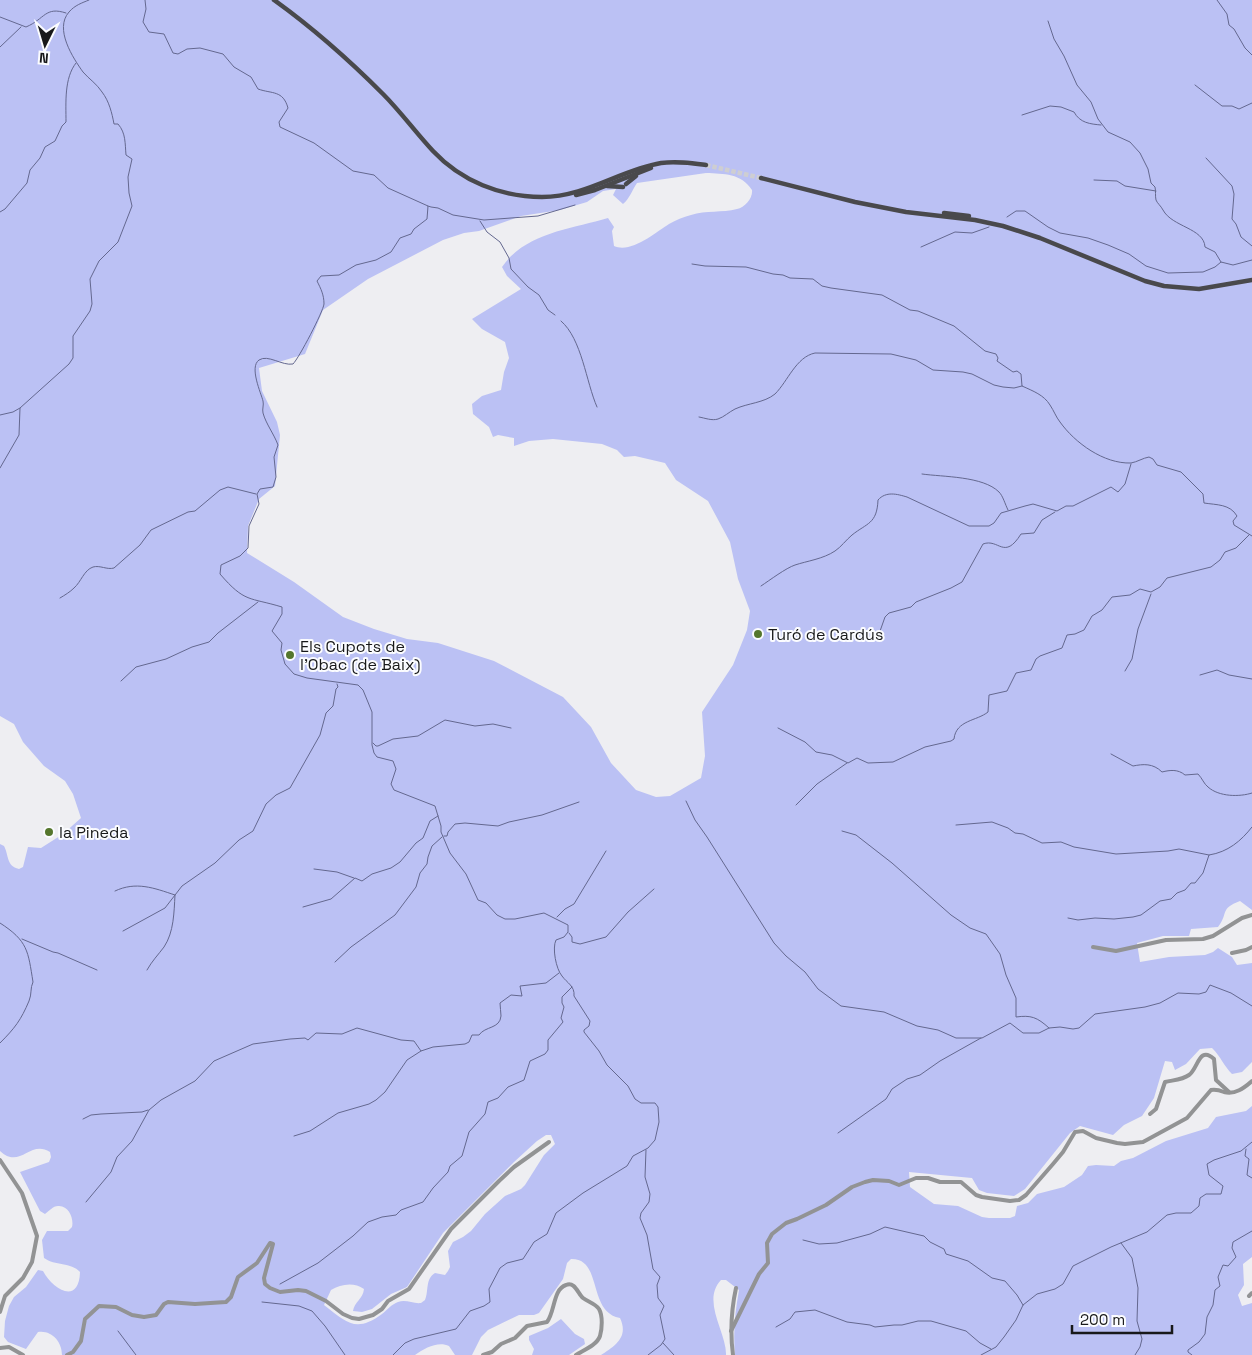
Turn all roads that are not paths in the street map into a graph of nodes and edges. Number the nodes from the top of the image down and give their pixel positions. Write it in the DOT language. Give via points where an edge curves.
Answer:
graph roads {
  1 [pos="269,0"];
  2 [pos="274,0"];
  3 [pos="694,163"];
  4 [pos="706,165"];
  5 [pos="644,171"];
  6 [pos="626,175"];
  7 [pos="761,178"];
  8 [pos="625,183"];
  9 [pos="595,187"];
  10 [pos="1252,278"];
  11 [pos="1252,915"];
  12 [pos="1092,947"];
  13 [pos="1252,947"];
  14 [pos="1232,954"];
  15 [pos="1252,1081"];
  16 [pos="1229,1092"];
  17 [pos="1150,1114"];
  18 [pos="549,1142"];
  19 [pos="0,1160"];
  20 [pos="736,1288"];
  21 [pos="0,1312"];
  22 [pos="731,1331"];
  23 [pos="0,1348"];
  24 [pos="23,1355"];
  25 [pos="67,1355"];
  26 [pos="483,1355"];
  27 [pos="576,1355"];
  28 [pos="733,1355"];
  1 -- 8 [label="main road" via="347,63 440,161 475,184 516,198 544,199 583,194"];
  2 -- 9 [label="main road" via="349,61 434,152 463,175 496,190 530,197 567,195"];
  3 -- 4 [label="main road"];
  3 -- 5 [label="main road" via="664,165"];
  3 -- 6 [label="main road" via="661,163"];
  5 -- 8 [label="main road"];
  5 -- 8 [label="main road"];
  6 -- 8 [label="main road"];
  6 -- 9 [label="main road"];
  7 -- 10 [label="main road" via="893,207 1003,223 1165,284 1199,286"];
  8 -- 9 [label="main road"];
  11 -- 12 [label="street" via="1203,939 1166,940 1116,951"];
  13 -- 14 [label="street"];
  15 -- 16 [label="street" via="1240,1090"];
  16 -- 17 [label="street" via="1216,1080 1214,1059 1204,1055 1189,1076 1165,1082 1156,1109"];
  16 -- 22 [label="street" via="1211,1090 1187,1118 1144,1142 1117,1143 1083,1131 1075,1132 1054,1164 1019,1200 982,1197 961,1182 940,1182 923,1177 899,1185 889,1180 874,1180 855,1185 826,1205 786,1223 770,1235 768,1263 759,1274"];
  18 -- 25 [label="street" via="499,1181 448,1233 409,1289 388,1301 373,1315 352,1318 306,1292 270,1288 264,1278 273,1248 270,1243 257,1263 238,1277 226,1302 168,1302 156,1315 144,1317 116,1307 99,1306 85,1319 81,1341"];
  19 -- 21 [label="street" via="22,1193 37,1236 32,1262 23,1278 5,1296"];
  20 -- 22 [label="street"];
  22 -- 28 [label="street"];
  23 -- 24 [label="street" via="9,1347"];
  26 -- 27 [label="street" via="515,1338 527,1326 547,1322 559,1291 569,1284 597,1308 601,1318 598,1340"];
}
